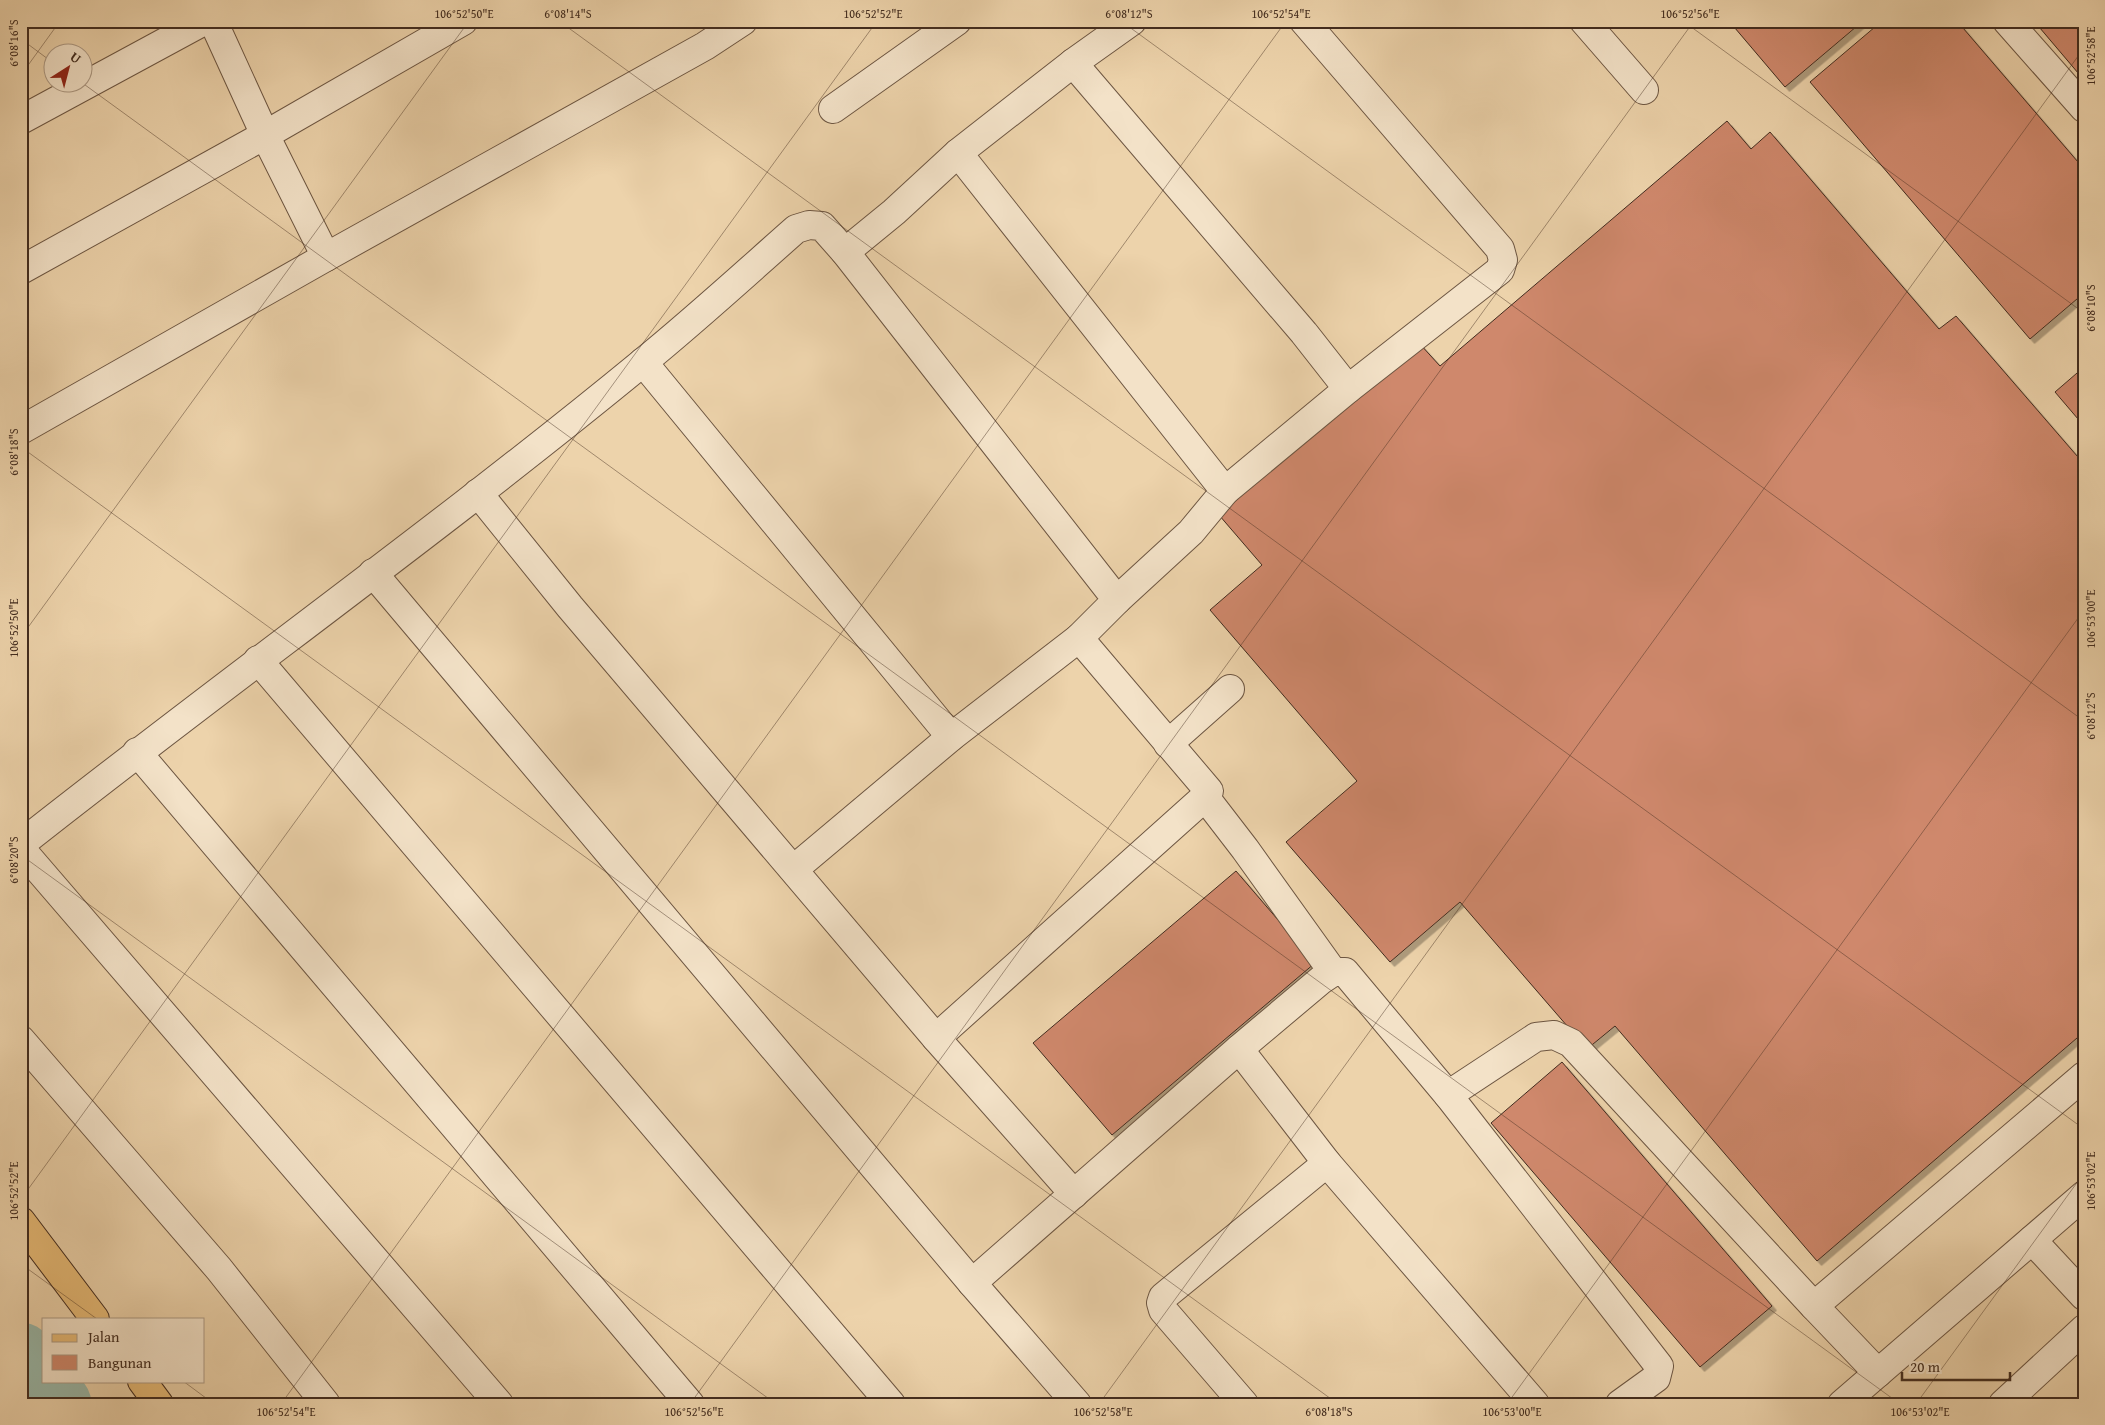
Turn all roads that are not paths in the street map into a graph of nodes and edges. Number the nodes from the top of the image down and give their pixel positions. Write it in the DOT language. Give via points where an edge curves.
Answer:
graph roads {
  1 [pos="204,21"];
  2 [pos="214,21"];
  3 [pos="463,21"];
  4 [pos="743,21"];
  5 [pos="958,21"];
  6 [pos="1132,21"];
  7 [pos="1304,21"];
  8 [pos="1584,21"];
  9 [pos="2006,21"];
  10 [pos="1073,63"];
  11 [pos="1644,90"];
  12 [pos="2084,108"];
  13 [pos="833,109"];
  14 [pos="21,120"];
  15 [pos="265,135"];
  16 [pos="958,153"];
  17 [pos="845,252"];
  18 [pos="326,257"];
  19 [pos="21,270"];
  20 [pos="643,362"];
  21 [pos="1348,389"];
  22 [pos="21,430"];
  23 [pos="1226,491"];
  24 [pos="478,493"];
  25 [pos="373,573"];
  26 [pos="1118,600"];
  27 [pos="1079,638"];
  28 [pos="258,660"];
  29 [pos="1230,689"];
  30 [pos="952,737"];
  31 [pos="1168,744"];
  32 [pos="138,752"];
  33 [pos="1206,797"];
  34 [pos="21,844"];
  35 [pos="21,849"];
  36 [pos="794,869"];
  37 [pos="1333,972"];
  38 [pos="936,1038"];
  39 [pos="21,1040"];
  40 [pos="1239,1049"];
  41 [pos="2084,1076"];
  42 [pos="1448,1095"];
  43 [pos="1327,1162"];
  44 [pos="1074,1194"];
  45 [pos="2084,1195"];
  46 [pos="21,1221"];
  47 [pos="2032,1240"];
  48 [pos="972,1283"];
  49 [pos="2084,1296"];
  50 [pos="1814,1306"];
  51 [pos="94,1318"];
  52 [pos="2084,1329"];
  53 [pos="1878,1373"];
  54 [pos="143,1382"];
  55 [pos="159,1404"];
  56 [pos="326,1404"];
  57 [pos="499,1404"];
  58 [pos="690,1404"];
  59 [pos="891,1404"];
  60 [pos="1077,1404"];
  61 [pos="1244,1404"];
  62 [pos="1535,1404"];
  63 [pos="1620,1404"];
  64 [pos="1842,1404"];
  65 [pos="2003,1404"];
  1 -- 14 [label="street"];
  2 -- 15 [label="street"];
  3 -- 15 [label="street"];
  4 -- 18 [label="street" via="696,51"];
  5 -- 13 [label="street"];
  6 -- 10 [label="street"];
  7 -- 21 [label="street" via="1500,249 1503,260 1500,270"];
  8 -- 11 [label="street"];
  9 -- 12 [label="street"];
  10 -- 16 [label="street"];
  10 -- 21 [label="street"];
  15 -- 18 [label="street"];
  15 -- 19 [label="street"];
  16 -- 17 [label="street"];
  16 -- 23 [label="street"];
  17 -- 20 [label="street" via="822,226 796,229"];
  17 -- 26 [label="street"];
  18 -- 22 [label="street"];
  20 -- 24 [label="street"];
  20 -- 30 [label="street"];
  21 -- 23 [label="street"];
  23 -- 26 [label="street" via="1191,532"];
  24 -- 25 [label="street"];
  24 -- 36 [label="street" via="570,607"];
  25 -- 28 [label="street"];
  25 -- 48 [label="street"];
  26 -- 27 [label="street"];
  27 -- 30 [label="street"];
  27 -- 31 [label="street"];
  28 -- 32 [label="street"];
  28 -- 59 [label="street"];
  29 -- 31 [label="street"];
  30 -- 36 [label="street"];
  31 -- 33 [label="street" via="1209,791"];
  32 -- 34 [label="street"];
  32 -- 58 [label="street"];
  33 -- 37 [label="street"];
  33 -- 38 [label="street"];
  35 -- 57 [label="street"];
  36 -- 38 [label="street"];
  37 -- 40 [label="street"];
  37 -- 42 [label="street" via="1345,972"];
  38 -- 44 [label="street"];
  39 -- 56 [label="street" via="219,1268"];
  40 -- 43 [label="street"];
  40 -- 44 [label="street"];
  41 -- 50 [label="street"];
  42 -- 50 [label="street" via="1536,1037 1554,1035 1571,1043"];
  42 -- 63 [label="street" via="1659,1366 1656,1378"];
  43 -- 61 [label="street" via="1163,1297 1162,1310"];
  43 -- 62 [label="street"];
  44 -- 48 [label="street"];
  45 -- 47 [label="street"];
  46 -- 51 [label="main road"];
  47 -- 49 [label="street"];
  47 -- 53 [label="street"];
  48 -- 60 [label="street"];
  50 -- 53 [label="street"];
  52 -- 65 [label="street"];
  53 -- 64 [label="street"];
  54 -- 55 [label="main road"];
}
